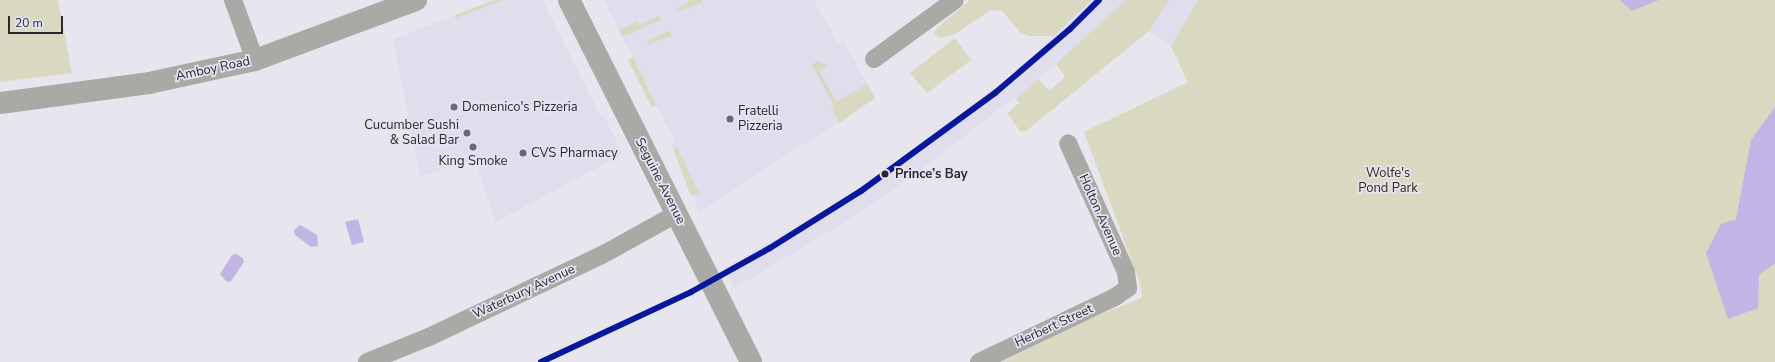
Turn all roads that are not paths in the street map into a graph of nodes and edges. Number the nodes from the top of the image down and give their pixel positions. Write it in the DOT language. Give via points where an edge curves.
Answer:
graph roads {
  1 [pos="233,0"];
  2 [pos="416,0"];
  3 [pos="569,0"];
  4 [pos="954,0"];
  5 [pos="392,4"];
  6 [pos="874,59"];
  7 [pos="255,60"];
  8 [pos="0,103"];
  9 [pos="1068,142"];
  10 [pos="676,214"];
  11 [pos="1128,288"];
  12 [pos="367,362"];
  13 [pos="751,362"];
  14 [pos="979,362"];
  1 -- 7 [label="street"];
  2 -- 5 [label="main road, Amboy Road"];
  3 -- 10 [label="main road, Seguine Avenue"];
  4 -- 6 [label="street"];
  5 -- 7 [label="main road, Amboy Road"];
  7 -- 8 [label="main road, Amboy Road" via="149,83"];
  9 -- 11 [label="street, Holton Avenue" via="1126,272"];
  10 -- 12 [label="street, Waterbury Avenue" via="602,255 429,337"];
  10 -- 13 [label="main road, Seguine Avenue"];
  11 -- 14 [label="street, Herbert Street" via="1115,297"];
}
